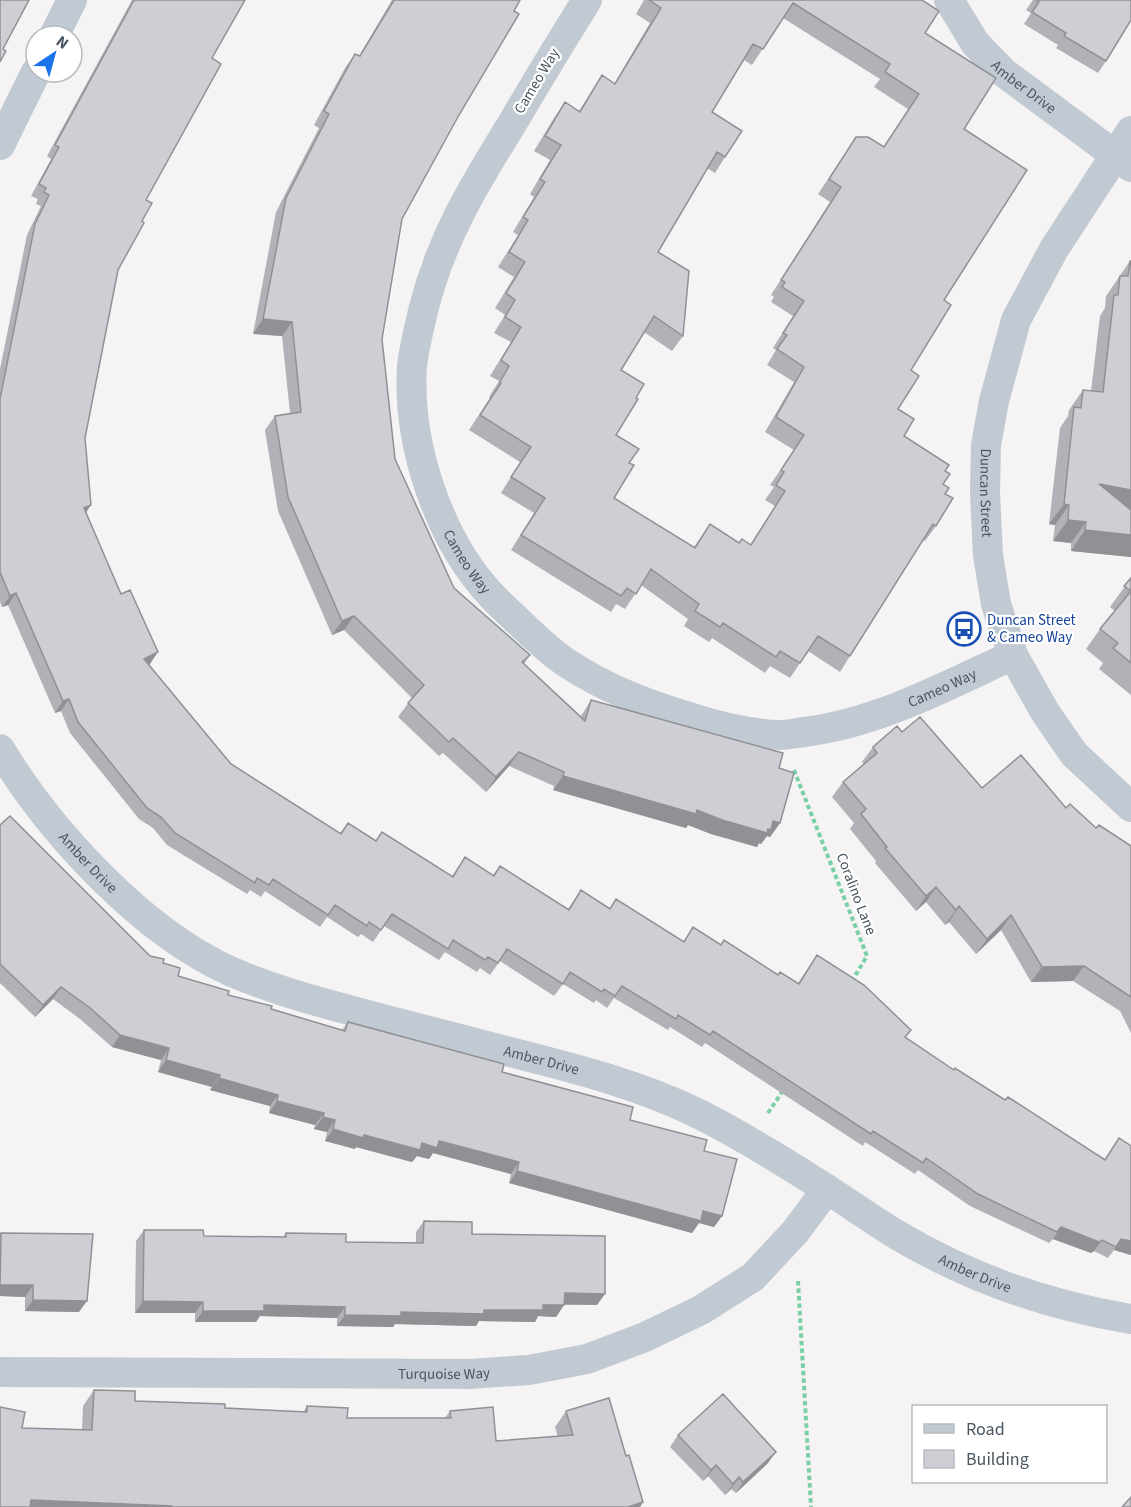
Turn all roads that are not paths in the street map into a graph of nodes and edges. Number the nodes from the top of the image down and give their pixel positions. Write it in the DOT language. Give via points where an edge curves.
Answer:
graph roads {
  1 [pos="72,0"];
  2 [pos="587,0"];
  3 [pos="949,0"];
  4 [pos="60,24"];
  5 [pos="30,84"];
  6 [pos="1131,131"];
  7 [pos="0,145"];
  8 [pos="1123,162"];
  9 [pos="1013,655"];
  10 [pos="0,749"];
  11 [pos="1131,807"];
  12 [pos="827,1189"];
  13 [pos="1131,1319"];
  14 [pos="0,1372"];
  1 -- 4 [label="street"];
  2 -- 9 [label="street, Cameo Way" via="475,183 446,238 429,288 412,364 420,456 429,486 466,562 490,594 568,664 613,690 730,729 781,735 826,730 917,699"];
  3 -- 8 [label="street, Amber Drive" via="975,43 1003,72"];
  5 -- 7 [label="street"];
  6 -- 8 [label="street, Duncan Street"];
  8 -- 9 [label="street, Duncan Street" via="1054,249 1016,320 994,401 986,445 988,555 996,604"];
  9 -- 11 [label="street, Duncan Street" via="1074,753"];
  10 -- 12 [label="street, Amber Drive" via="29,794 120,895 173,938 229,970 290,995 631,1085 698,1114"];
  12 -- 13 [label="street, Amber Drive" via="898,1236 956,1267 1087,1312"];
  12 -- 14 [label="street, Turquoise Way" via="795,1232 753,1276 701,1310 587,1359 529,1370 469,1374"];
}
